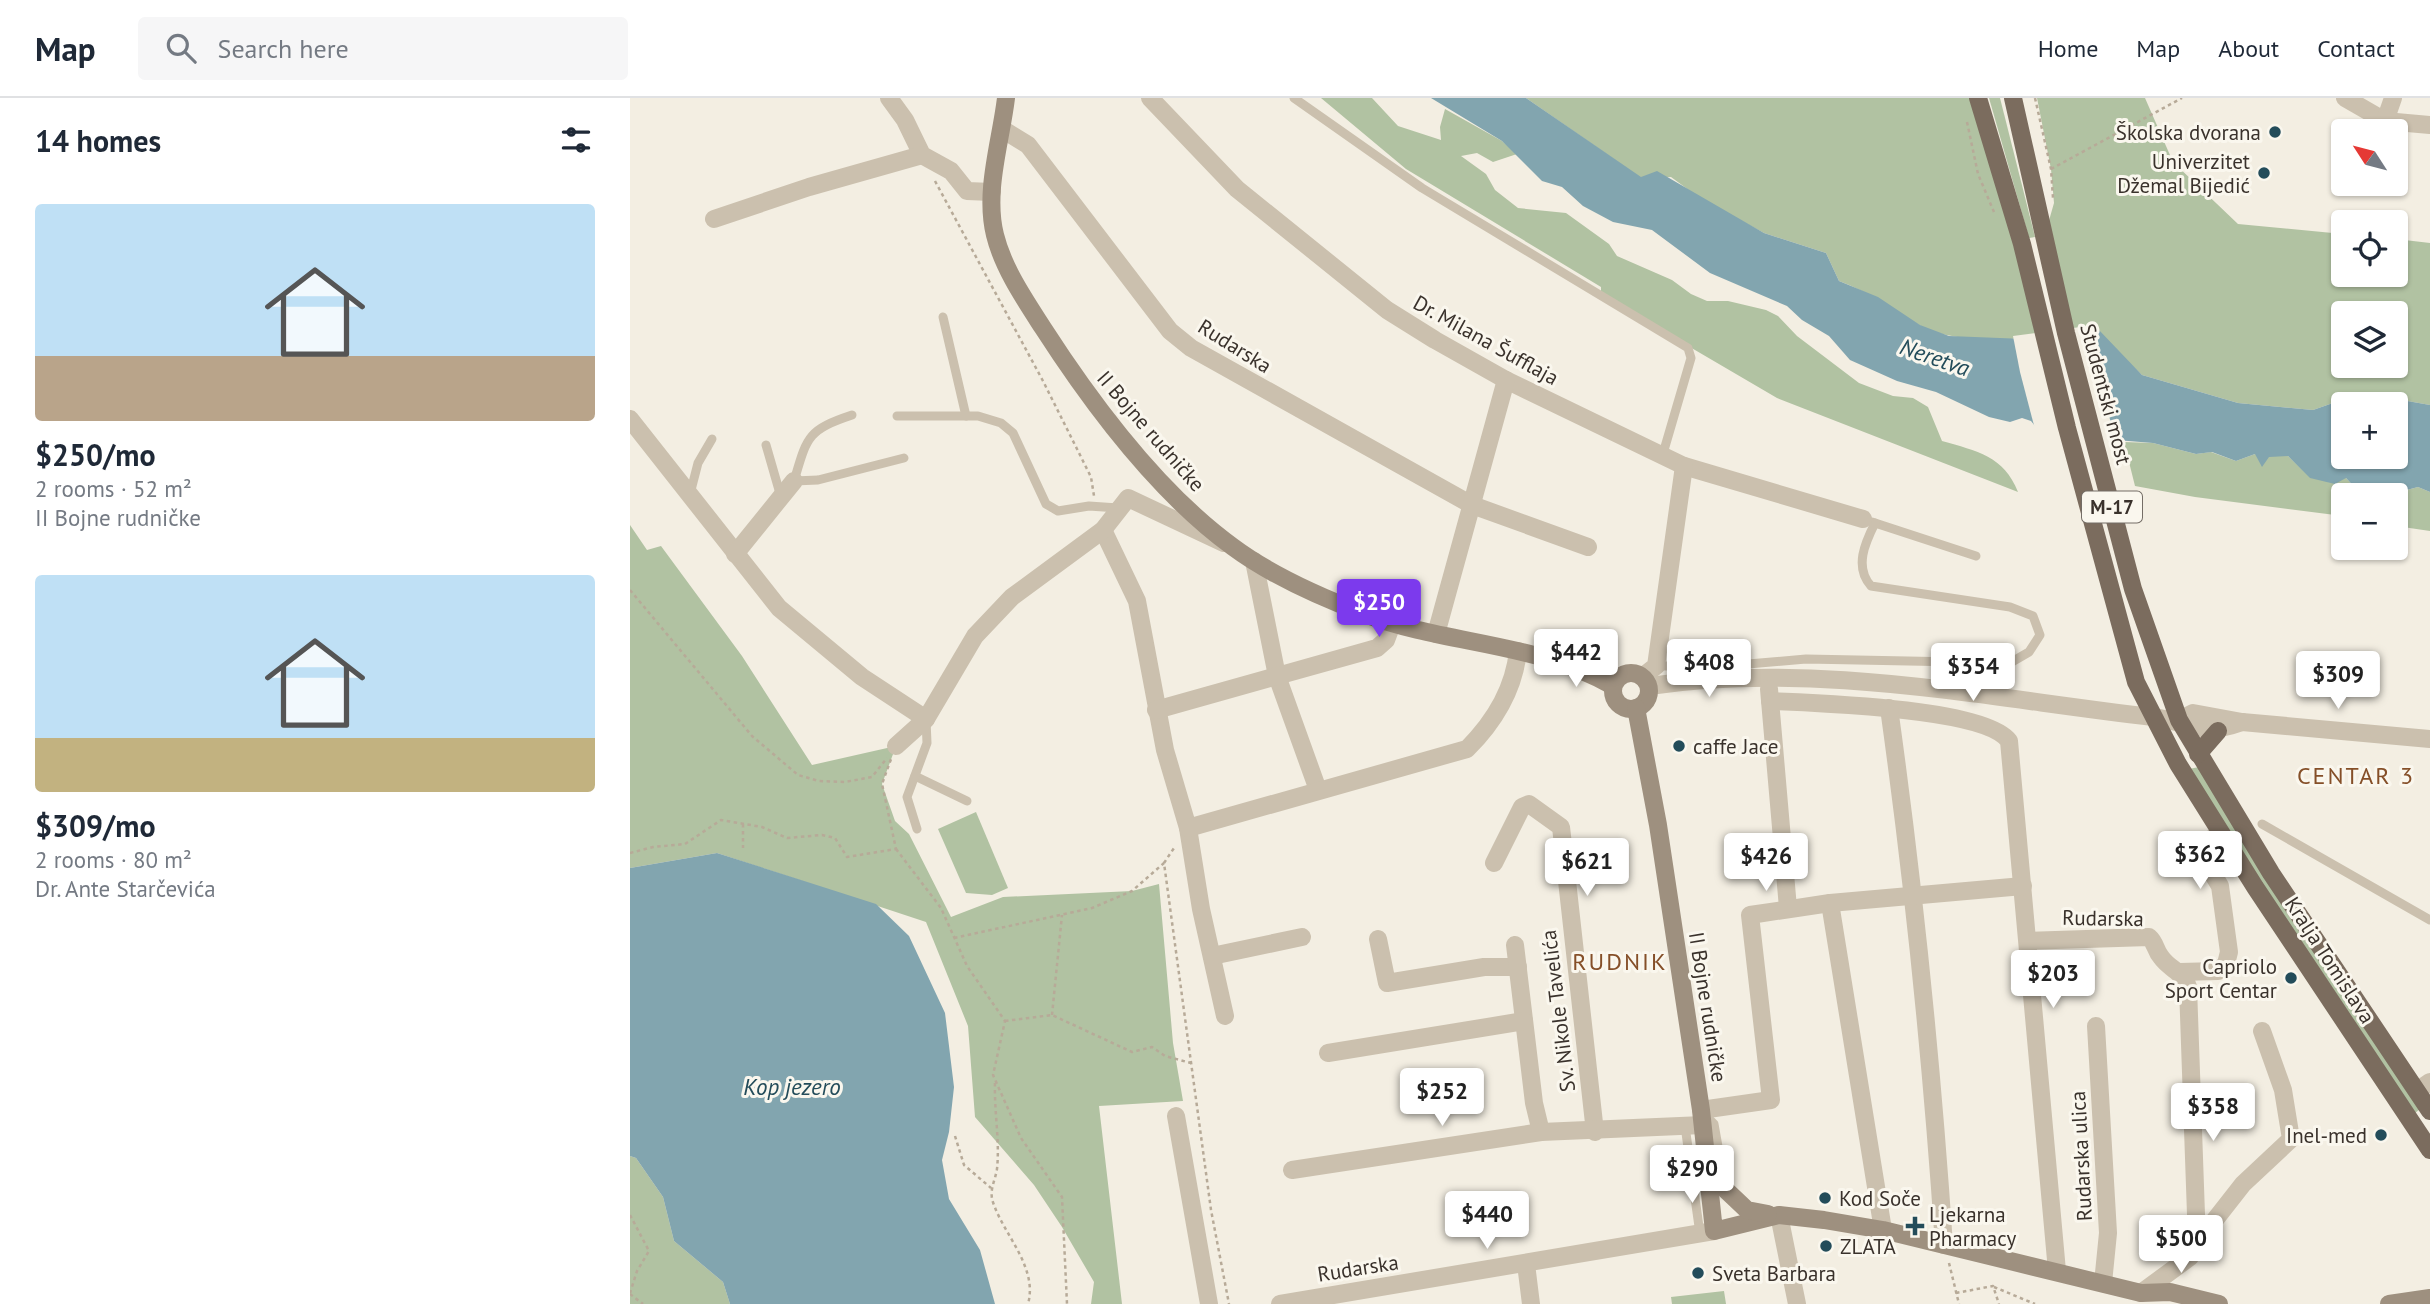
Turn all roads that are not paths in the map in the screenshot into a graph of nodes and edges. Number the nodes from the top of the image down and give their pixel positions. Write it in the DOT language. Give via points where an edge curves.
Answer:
graph roads {
  1 [pos="889,98"];
  2 [pos="901,98"];
  3 [pos="1006,98"];
  4 [pos="1150,98"];
  5 [pos="1294,98"];
  6 [pos="1978,98"];
  7 [pos="2013,98"];
  8 [pos="2345,98"];
  9 [pos="2393,98"];
  10 [pos="2382,119"];
  11 [pos="2386,119"];
  12 [pos="905,120"];
  13 [pos="2408,123"];
  14 [pos="2430,125"];
  15 [pos="1002,129"];
  16 [pos="922,155"];
  17 [pos="992,192"];
  18 [pos="715,219"];
  19 [pos="943,317"];
  20 [pos="1506,380"];
  21 [pos="852,415"];
  22 [pos="897,416"];
  23 [pos="966,416"];
  24 [pos="630,419"];
  25 [pos="712,439"];
  26 [pos="765,445"];
  27 [pos="1662,457"];
  28 [pos="904,458"];
  29 [pos="1684,466"];
  30 [pos="794,481"];
  31 [pos="690,496"];
  32 [pos="782,498"];
  33 [pos="1472,505"];
  34 [pos="1118,508"];
  35 [pos="1869,521"];
  36 [pos="1103,530"];
  37 [pos="1232,547"];
  38 [pos="1588,547"];
  39 [pos="735,554"];
  40 [pos="1976,556"];
  41 [pos="1254,561"];
  42 [pos="1392,624"];
  43 [pos="1436,635"];
  44 [pos="1518,651"];
  45 [pos="1277,676"];
  46 [pos="1649,676"];
  47 [pos="1768,678"];
  48 [pos="2163,681"];
  49 [pos="1614,686"];
  50 [pos="1770,701"];
  51 [pos="1636,708"];
  52 [pos="1889,708"];
  53 [pos="1156,710"];
  54 [pos="2153,717"];
  55 [pos="926,719"];
  56 [pos="2179,720"];
  57 [pos="2242,722"];
  58 [pos="2218,731"];
  59 [pos="2430,738"];
  60 [pos="896,746"];
  61 [pos="2197,754"];
  62 [pos="915,776"];
  63 [pos="1318,790"];
  64 [pos="967,801"];
  65 [pos="2262,824"];
  66 [pos="1188,828"];
  67 [pos="917,829"];
  68 [pos="2221,833"];
  69 [pos="1494,863"];
  70 [pos="2023,886"];
  71 [pos="1915,894"];
  72 [pos="1830,903"];
  73 [pos="1788,908"];
  74 [pos="2430,920"];
  75 [pos="1302,937"];
  76 [pos="1378,939"];
  77 [pos="2028,941"];
  78 [pos="1515,945"];
  79 [pos="1212,956"];
  80 [pos="1518,967"];
  81 [pos="2180,972"];
  82 [pos="1225,1016"];
  83 [pos="1524,1021"];
  84 [pos="2096,1026"];
  85 [pos="2262,1031"];
  86 [pos="1328,1053"];
  87 [pos="2424,1087"];
  88 [pos="2430,1111"];
  89 [pos="1176,1116"];
  90 [pos="1697,1118"];
  91 [pos="1541,1132"];
  92 [pos="1595,1132"];
  93 [pos="2430,1150"];
  94 [pos="1292,1170"];
  95 [pos="1709,1174"];
  96 [pos="1730,1197"];
  97 [pos="1779,1215"];
  98 [pos="1883,1230"];
  99 [pos="1707,1233"];
  100 [pos="2196,1244"];
  101 [pos="1944,1245"];
  102 [pos="1526,1264"];
  103 [pos="2057,1271"];
  104 [pos="2103,1283"];
  105 [pos="2430,1298"];
  106 [pos="2141,1300"];
  107 [pos="1209,1304"];
  108 [pos="1280,1304"];
  109 [pos="1531,1304"];
  110 [pos="1797,1304"];
  111 [pos="2219,1304"];
  112 [pos="2389,1304"];
  1 -- 12 [label="street"];
  2 -- 12 [label="street"];
  3 -- 15 [label="street, II Bojne rudničke"];
  4 -- 20 [label="street, Dr. Milana Šufflaja" via="1237,189 1322,260 1387,310"];
  5 -- 27 [label="lane" via="1422,188 1688,348 1691,359"];
  6 -- 54 [label="main road, Kralja Tomislava / M-17" via="2022,244 2136,682"];
  7 -- 48 [label="main road, Studentski most / M-17" via="2133,589"];
  8 -- 10 [label="street"];
  9 -- 11 [label="street"];
  12 -- 16 [label="street"];
  13 -- 14 [label="street"];
  15 -- 17 [label="street, II Bojne rudničke"];
  15 -- 33 [label="street, Rudarska" via="1028,145 1170,331 1191,348"];
  16 -- 17 [label="street" via="951,171 967,191"];
  16 -- 18 [label="street"];
  17 -- 37 [label="street, II Bojne rudničke" via="995,233 1006,263 1078,382 1162,480"];
  19 -- 23 [label="lane"];
  20 -- 27 [label="street, Dr. Milana Šufflaja"];
  20 -- 33 [label="street"];
  21 -- 30 [label="lane" via="818,427 805,447"];
  22 -- 23 [label="lane"];
  23 -- 34 [label="lane" via="1001,423 1013,433 1046,504 1058,511"];
  24 -- 31 [label="street"];
  25 -- 31 [label="lane" via="698,463"];
  26 -- 32 [label="lane"];
  27 -- 29 [label="street, Dr. Milana Šufflaja"];
  28 -- 30 [label="lane" via="818,480"];
  29 -- 35 [label="street, Dr. Milana Šufflaja"];
  29 -- 46 [label="street"];
  30 -- 32 [label="street"];
  31 -- 39 [label="street"];
  32 -- 39 [label="street"];
  33 -- 38 [label="street, Rudarska"];
  33 -- 43 [label="street"];
  34 -- 36 [label="street"];
  34 -- 37 [label="street, II Bojne rudničke" via="1128,498 1141,501"];
  35 -- 40 [label="lane"];
  35 -- 46 [label="lane" via="1861,566 1871,586 2010,607 2033,617 2040,635 2029,652 2010,663 1806,659"];
  36 -- 53 [label="street" via="1137,601"];
  36 -- 55 [label="street" via="1012,597 975,636"];
  37 -- 41 [label="street"];
  39 -- 55 [label="street" via="779,608 862,677"];
  41 -- 42 [label="street" via="1311,591"];
  41 -- 45 [label="street"];
  42 -- 43 [label="street"];
  42 -- 45 [label="street" via="1377,648"];
  43 -- 44 [label="street"];
  44 -- 49 [label="street" via="1554,659"];
  44 -- 63 [label="street" via="1498,713 1467,748"];
  45 -- 53 [label="street"];
  45 -- 63 [label="street"];
  46 -- 47 [label="street"];
  46 -- 49 [label="street" via="1627,673"];
  46 -- 51 [label="street" via="1648,697"];
  47 -- 50 [label="street"];
  47 -- 54 [label="street" via="1952,691"];
  48 -- 56 [label="main road, Kralja Tomislava / M-17"];
  49 -- 51 [label="street" via="1619,705"];
  50 -- 52 [label="street"];
  50 -- 73 [label="street"];
  51 -- 90 [label="street, II Bojne rudničke" via="1658,825"];
  52 -- 70 [label="street" via="2002,731 2009,741"];
  52 -- 71 [label="street"];
  53 -- 66 [label="street"];
  54 -- 56 [label="street"];
  54 -- 68 [label="main road, Kralja Tomislava / M-17"];
  55 -- 60 [label="street"];
  55 -- 62 [label="lane" via="926,743"];
  56 -- 57 [label="street" via="2193,713"];
  56 -- 58 [label="street"];
  56 -- 61 [label="main road, Kralja Tomislava / M-17"];
  57 -- 58 [label="street"];
  57 -- 59 [label="street"];
  58 -- 61 [label="main road"];
  61 -- 87 [label="main road, Kralja Tomislava / M-17" via="2271,873"];
  62 -- 64 [label="lane"];
  62 -- 67 [label="lane" via="907,797"];
  63 -- 66 [label="street"];
  65 -- 74 [label="lane"];
  66 -- 79 [label="street"];
  68 -- 81 [label="street" via="2205,843 2200,853 2220,886 2229,953 2226,964 2218,971"];
  68 -- 93 [label="main road, Kralja Tomislava / M-17"];
  69 -- 92 [label="street, Sv. Nikole Tavelića" via="1522,807 1529,804 1561,827"];
  70 -- 71 [label="street"];
  70 -- 77 [label="street"];
  71 -- 72 [label="street"];
  71 -- 101 [label="street"];
  72 -- 73 [label="street"];
  72 -- 98 [label="street"];
  73 -- 90 [label="street" via="1750,915 1771,1100"];
  75 -- 79 [label="street"];
  76 -- 80 [label="street, Sv. Nikole Tavelića" via="1387,983 1485,967"];
  77 -- 81 [label="street, Rudarska" via="2149,937 2162,960"];
  77 -- 103 [label="street"];
  78 -- 80 [label="street, Sv. Nikole Tavelića"];
  79 -- 82 [label="street"];
  80 -- 83 [label="street, Sv. Nikole Tavelića"];
  81 -- 100 [label="street, Rudarska" via="2188,987"];
  83 -- 86 [label="street, Sv. Nikole Tavelića"];
  83 -- 91 [label="street, Sv. Nikole Tavelića"];
  84 -- 104 [label="street, Rudarska ulica" via="2108,1233"];
  85 -- 100 [label="street" via="2283,1090 2291,1139 2243,1184"];
  87 -- 88 [label="main road, Kralja Tomislava / M-17"];
  89 -- 107 [label="street"];
  90 -- 92 [label="street"];
  90 -- 95 [label="street, II Bojne rudničke"];
  90 -- 96 [label="lane" via="1714,1124"];
  90 -- 99 [label="lane"];
  91 -- 92 [label="street"];
  91 -- 94 [label="street"];
  95 -- 96 [label="street"];
  95 -- 99 [label="street, II Bojne rudničke"];
  96 -- 97 [label="street" via="1747,1210"];
  97 -- 98 [label="street, Rudarska"];
  97 -- 99 [label="street, Rudarska"];
  97 -- 110 [label="street"];
  98 -- 101 [label="street, Rudarska"];
  99 -- 102 [label="street, Rudarska"];
  100 -- 106 [label="street" via="2190,1257"];
  101 -- 103 [label="street, Rudarska"];
  102 -- 108 [label="street, Rudarska"];
  102 -- 109 [label="street"];
  103 -- 104 [label="street, Rudarska"];
  104 -- 106 [label="street, Rudarska"];
  105 -- 112 [label="street"];
  106 -- 111 [label="street, Rudarska" via="2170,1292"];
}
